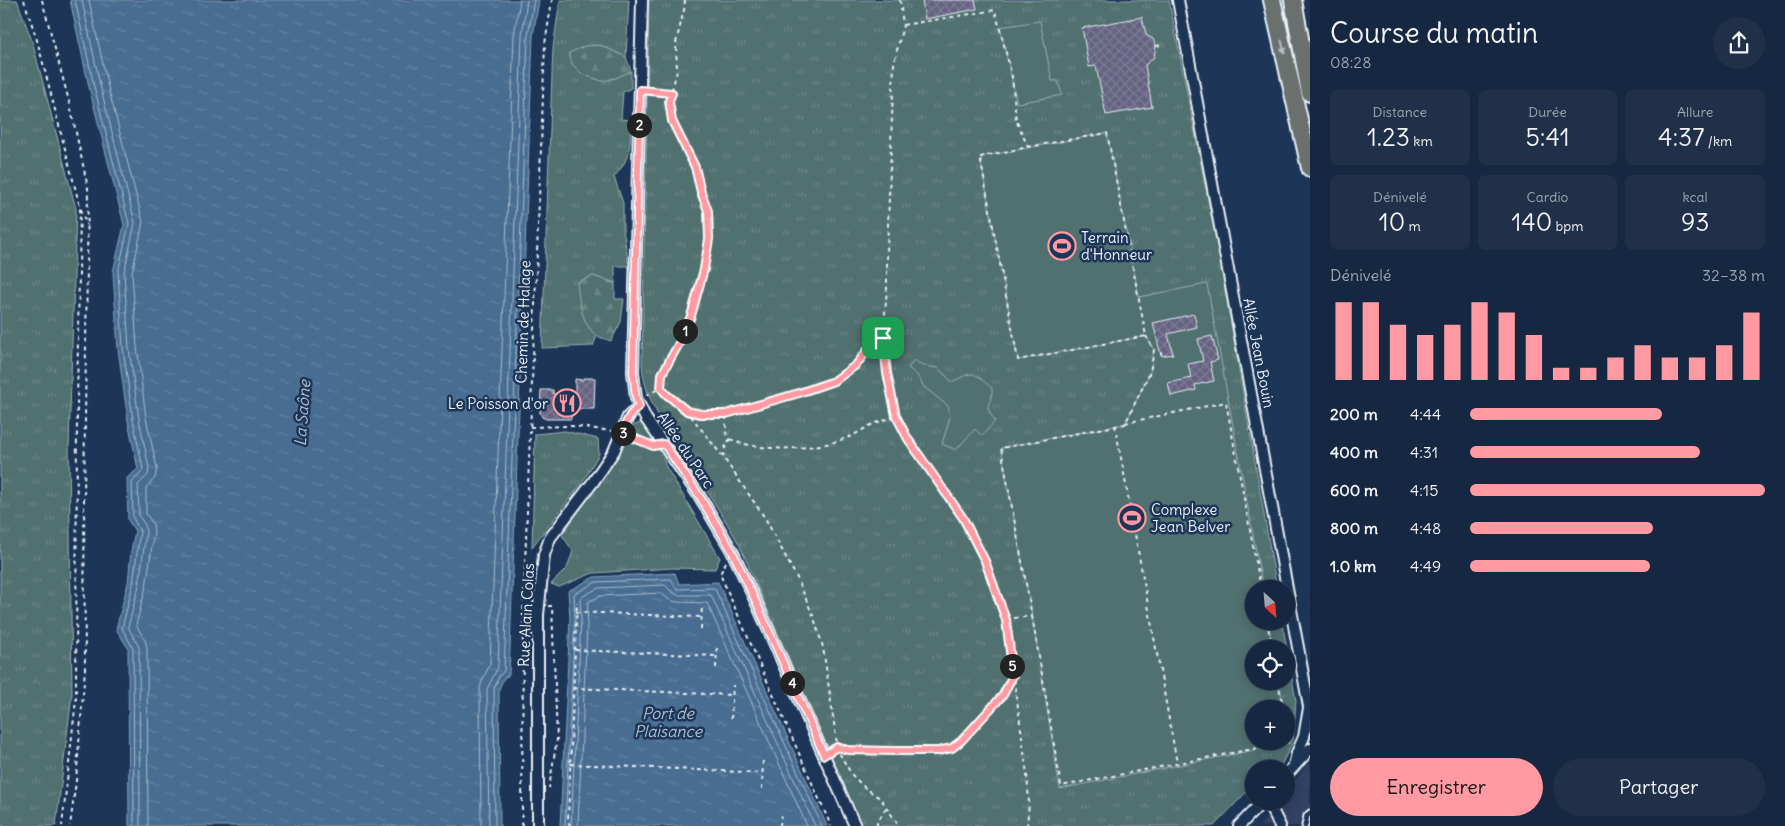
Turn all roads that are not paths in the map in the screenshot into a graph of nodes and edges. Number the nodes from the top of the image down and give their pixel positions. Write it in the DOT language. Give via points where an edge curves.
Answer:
graph roads {
  1 [pos="642,0"];
  2 [pos="1178,0"];
  3 [pos="1272,0"];
  4 [pos="1292,0"];
  5 [pos="1310,92"];
  6 [pos="1310,168"];
  7 [pos="639,406"];
  8 [pos="1309,710"];
  9 [pos="1310,749"];
  10 [pos="1295,762"];
  11 [pos="1295,765"];
  12 [pos="1255,810"];
  13 [pos="1272,810"];
  14 [pos="1310,813"];
  15 [pos="538,826"];
  16 [pos="855,826"];
  17 [pos="1239,826"];
  18 [pos="1280,826"];
  19 [pos="1305,826"];
  1 -- 7 [label="street, Allée du Parc" via="633,372"];
  2 -- 8 [label="street, Allée Jean Bouin"];
  3 -- 6 [label="main road, one-way"];
  4 -- 5 [label="main road"];
  7 -- 15 [label="street, Rue Alain Colas" via="632,411 614,450 594,482 550,538 544,555 539,607"];
  7 -- 16 [label="street, Allée du Parc" via="732,551"];
  8 -- 10 [label="street"];
  9 -- 11 [label="street"];
  12 -- 17 [label="street"];
  13 -- 18 [label="street"];
  14 -- 19 [label="lane"];
}
